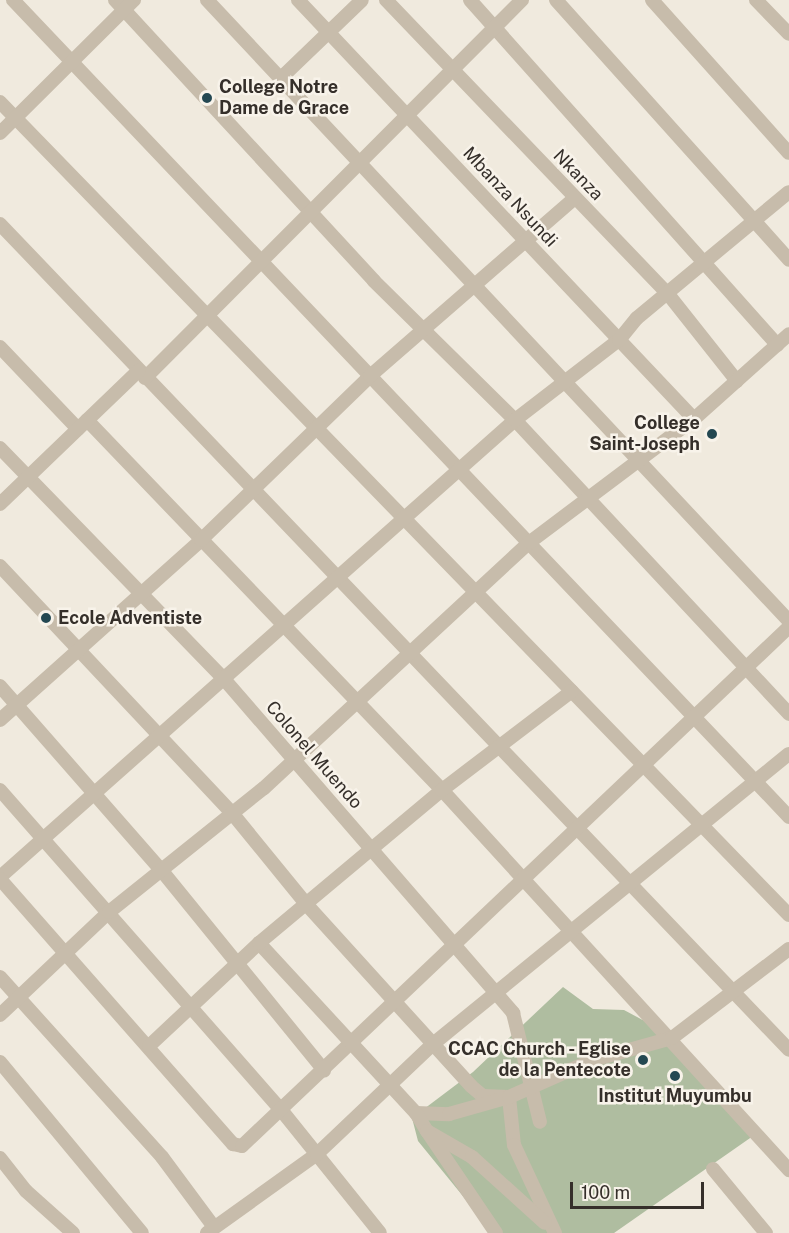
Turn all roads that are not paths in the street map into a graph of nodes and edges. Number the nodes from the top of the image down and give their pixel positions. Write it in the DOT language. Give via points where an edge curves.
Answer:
graph roads {
  1 [pos="13,0"];
  2 [pos="207,0"];
  3 [pos="298,0"];
  4 [pos="362,0"];
  5 [pos="386,0"];
  6 [pos="470,0"];
  7 [pos="522,0"];
  8 [pos="556,0"];
  9 [pos="652,0"];
  10 [pos="756,0"];
  11 [pos="124,3"];
  12 [pos="495,25"];
  13 [pos="330,34"];
  14 [pos="789,34"];
  15 [pos="70,60"];
  16 [pos="452,68"];
  17 [pos="281,78"];
  18 [pos="0,102"];
  19 [pos="410,116"];
  20 [pos="15,118"];
  21 [pos="0,133"];
  22 [pos="789,153"];
  23 [pos="361,165"];
  24 [pos="789,192"];
  25 [pos="575,198"];
  26 [pos="313,215"];
  27 [pos="756,221"];
  28 [pos="0,224"];
  29 [pos="528,243"];
  30 [pos="706,259"];
  31 [pos="789,260"];
  32 [pos="264,265"];
  33 [pos="473,285"];
  34 [pos="668,294"];
  35 [pos="207,320"];
  36 [pos="423,332"];
  37 [pos="789,334"];
  38 [pos="619,340"];
  39 [pos="777,345"];
  40 [pos="0,347"];
  41 [pos="142,374"];
  42 [pos="370,376"];
  43 [pos="567,380"];
  44 [pos="737,381"];
  45 [pos="694,419"];
  46 [pos="515,420"];
  47 [pos="82,424"];
  48 [pos="315,432"];
  49 [pos="0,448"];
  50 [pos="639,458"];
  51 [pos="460,469"];
  52 [pos="29,476"];
  53 [pos="253,489"];
  54 [pos="586,497"];
  55 [pos="0,504"];
  56 [pos="406,523"];
  57 [pos="201,540"];
  58 [pos="531,543"];
  59 [pos="0,566"];
  60 [pos="338,579"];
  61 [pos="142,593"];
  62 [pos="475,593"];
  63 [pos="789,621"];
  64 [pos="789,627"];
  65 [pos="285,628"];
  66 [pos="410,650"];
  67 [pos="80,651"];
  68 [pos="746,669"];
  69 [pos="224,679"];
  70 [pos="0,686"];
  71 [pos="572,691"];
  72 [pos="357,701"];
  73 [pos="17,703"];
  74 [pos="789,714"];
  75 [pos="694,717"];
  76 [pos="0,720"];
  77 [pos="158,737"];
  78 [pos="502,745"];
  79 [pos="789,754"];
  80 [pos="296,759"];
  81 [pos="645,765"];
  82 [pos="755,782"];
  83 [pos="0,790"];
  84 [pos="441,790"];
  85 [pos="92,791"];
  86 [pos="232,813"];
  87 [pos="789,817"];
  88 [pos="704,825"];
  89 [pos="580,826"];
  90 [pos="46,840"];
  91 [pos="372,851"];
  92 [pos="162,871"];
  93 [pos="0,878"];
  94 [pos="524,880"];
  95 [pos="632,883"];
  96 [pos="307,905"];
  97 [pos="109,912"];
  98 [pos="789,915"];
  99 [pos="573,931"];
  100 [pos="259,943"];
  101 [pos="453,945"];
  102 [pos="789,949"];
  103 [pos="65,951"];
  104 [pos="237,965"];
  105 [pos="0,977"];
  106 [pos="495,993"];
  107 [pos="733,994"];
  108 [pos="18,997"];
  109 [pos="393,1002"];
  110 [pos="192,1010"];
  111 [pos="0,1015"];
  112 [pos="672,1038"];
  113 [pos="351,1044"];
  114 [pos="433,1044"];
  115 [pos="149,1046"];
  116 [pos="789,1050"];
  117 [pos="0,1062"];
  118 [pos="324,1070"];
  119 [pos="529,1084"];
  120 [pos="390,1086"];
  121 [pos="509,1097"];
  122 [pos="282,1111"];
  123 [pos="416,1113"];
  124 [pos="540,1122"];
  125 [pos="428,1131"];
  126 [pos="317,1154"];
  127 [pos="0,1158"];
  128 [pos="713,1169"];
  129 [pos="789,1170"];
  130 [pos="210,1230"];
  131 [pos="73,1233"];
  132 [pos="141,1233"];
  133 [pos="380,1233"];
  134 [pos="496,1233"];
  135 [pos="555,1233"];
  136 [pos="766,1233"];
  1 -- 15 [label="street"];
  2 -- 17 [label="street"];
  3 -- 13 [label="street, Mbanza Nsundi"];
  4 -- 13 [label="street"];
  5 -- 16 [label="street, Nkanza"];
  6 -- 12 [label="street"];
  7 -- 12 [label="street"];
  8 -- 27 [label="street"];
  9 -- 22 [label="street"];
  10 -- 14 [label="street"];
  11 -- 15 [label="street"];
  11 -- 26 [label="street"];
  12 -- 16 [label="street"];
  12 -- 30 [label="street"];
  13 -- 17 [label="street"];
  13 -- 19 [label="street, Mbanza Nsundi"];
  15 -- 20 [label="street"];
  15 -- 32 [label="street"];
  16 -- 19 [label="street"];
  16 -- 25 [label="street, Nkanza"];
  17 -- 23 [label="street"];
  18 -- 20 [label="street"];
  19 -- 23 [label="street"];
  19 -- 29 [label="street, Mbanza Nsundi"];
  20 -- 21 [label="street"];
  20 -- 35 [label="street"];
  23 -- 26 [label="street"];
  23 -- 33 [label="street"];
  24 -- 27 [label="street"];
  25 -- 29 [label="street"];
  25 -- 34 [label="street, Nkanza"];
  26 -- 32 [label="street"];
  26 -- 36 [label="street"];
  27 -- 30 [label="street"];
  27 -- 31 [label="street"];
  28 -- 41 [label="street"];
  29 -- 33 [label="street"];
  29 -- 38 [label="street, Mbanza Nsundi"];
  30 -- 34 [label="street"];
  30 -- 39 [label="street"];
  32 -- 35 [label="street"];
  32 -- 42 [label="street"];
  33 -- 36 [label="street"];
  33 -- 43 [label="street"];
  34 -- 38 [label="street"];
  34 -- 44 [label="street, Nkanza"];
  35 -- 41 [label="street"];
  35 -- 48 [label="street"];
  36 -- 42 [label="street"];
  36 -- 46 [label="street"];
  37 -- 39 [label="street"];
  38 -- 43 [label="street"];
  38 -- 45 [label="street, Mbanza Nsundi"];
  39 -- 44 [label="street"];
  40 -- 47 [label="street"];
  41 -- 47 [label="street"];
  41 -- 53 [label="street"];
  42 -- 48 [label="street"];
  42 -- 51 [label="street"];
  43 -- 46 [label="street"];
  43 -- 50 [label="street"];
  44 -- 45 [label="street"];
  45 -- 50 [label="street"];
  46 -- 51 [label="street"];
  46 -- 54 [label="street"];
  47 -- 52 [label="street"];
  47 -- 57 [label="street"];
  48 -- 53 [label="street"];
  48 -- 56 [label="street"];
  49 -- 52 [label="street, Colonel Muendo"];
  50 -- 54 [label="street"];
  50 -- 63 [label="street"];
  51 -- 56 [label="street"];
  51 -- 58 [label="street"];
  52 -- 55 [label="street"];
  52 -- 61 [label="street, Colonel Muendo"];
  53 -- 57 [label="street"];
  53 -- 60 [label="street"];
  54 -- 58 [label="street"];
  54 -- 68 [label="street"];
  56 -- 60 [label="street"];
  56 -- 62 [label="street"];
  57 -- 61 [label="street"];
  57 -- 65 [label="street"];
  58 -- 62 [label="street"];
  58 -- 75 [label="street"];
  59 -- 67 [label="street"];
  60 -- 65 [label="street"];
  60 -- 66 [label="street"];
  61 -- 67 [label="street"];
  61 -- 69 [label="street, Colonel Muendo"];
  62 -- 66 [label="street"];
  62 -- 71 [label="street"];
  64 -- 68 [label="street"];
  65 -- 69 [label="street"];
  65 -- 72 [label="street"];
  66 -- 72 [label="street"];
  66 -- 78 [label="street"];
  67 -- 73 [label="street"];
  67 -- 77 [label="street"];
  68 -- 74 [label="street"];
  68 -- 75 [label="street"];
  69 -- 77 [label="street"];
  69 -- 80 [label="street, Colonel Muendo"];
  70 -- 73 [label="street"];
  71 -- 78 [label="street"];
  71 -- 81 [label="street"];
  72 -- 80 [label="street"];
  72 -- 84 [label="street"];
  73 -- 76 [label="street"];
  73 -- 85 [label="street"];
  75 -- 81 [label="street"];
  75 -- 82 [label="street"];
  77 -- 85 [label="street"];
  77 -- 86 [label="street"];
  78 -- 84 [label="street"];
  78 -- 89 [label="street"];
  79 -- 82 [label="street"];
  80 -- 86 [label="street"];
  80 -- 91 [label="street, Colonel Muendo"];
  81 -- 88 [label="street"];
  81 -- 89 [label="street"];
  82 -- 87 [label="street"];
  82 -- 88 [label="street"];
  83 -- 90 [label="street"];
  84 -- 91 [label="street"];
  84 -- 94 [label="street"];
  85 -- 90 [label="street"];
  85 -- 92 [label="street"];
  86 -- 92 [label="street"];
  86 -- 96 [label="street"];
  88 -- 95 [label="street"];
  88 -- 98 [label="street"];
  89 -- 94 [label="street"];
  89 -- 95 [label="street"];
  90 -- 93 [label="street"];
  90 -- 97 [label="street"];
  91 -- 96 [label="street"];
  91 -- 101 [label="street, Colonel Muendo"];
  92 -- 97 [label="street"];
  92 -- 104 [label="street"];
  93 -- 103 [label="street"];
  94 -- 99 [label="street"];
  94 -- 101 [label="street"];
  95 -- 99 [label="street"];
  95 -- 107 [label="street"];
  96 -- 100 [label="street"];
  96 -- 109 [label="street"];
  97 -- 103 [label="street"];
  97 -- 110 [label="street"];
  99 -- 106 [label="street"];
  99 -- 112 [label="street"];
  100 -- 104 [label="street"];
  100 -- 113 [label="street"];
  101 -- 106 [label="street, Colonel Muendo"];
  101 -- 109 [label="street"];
  102 -- 107 [label="street"];
  103 -- 108 [label="street"];
  103 -- 115 [label="street"];
  104 -- 110 [label="street"];
  104 -- 118 [label="street"];
  105 -- 108 [label="street"];
  106 -- 114 [label="street"];
  106 -- 119 [label="street, Colonel Muendo" via="517,1020"];
  107 -- 112 [label="street"];
  107 -- 116 [label="street"];
  108 -- 111 [label="street"];
  108 -- 130 [label="street" via="162,1157"];
  109 -- 113 [label="street"];
  109 -- 114 [label="street"];
  110 -- 115 [label="street"];
  110 -- 122 [label="street"];
  112 -- 119 [label="street"];
  112 -- 129 [label="street"];
  113 -- 118 [label="street"];
  113 -- 120 [label="street"];
  114 -- 120 [label="street"];
  114 -- 121 [label="street" via="478,1092"];
  115 -- 122 [label="street" via="233,1144 242,1146"];
  117 -- 132 [label="street"];
  118 -- 122 [label="street"];
  119 -- 121 [label="street"];
  119 -- 124 [label="street, Colonel Muendo"];
  120 -- 123 [label="street"];
  120 -- 126 [label="street"];
  121 -- 123 [label="street" via="465,1112"];
  121 -- 135 [label="street" via="514,1145"];
  122 -- 126 [label="street"];
  123 -- 125 [label="street"];
  125 -- 134 [label="street"];
  125 -- 135 [label="street" via="472,1157"];
  126 -- 130 [label="street"];
  126 -- 133 [label="street"];
  127 -- 131 [label="street" via="26,1191"];
  128 -- 136 [label="street"];
}
